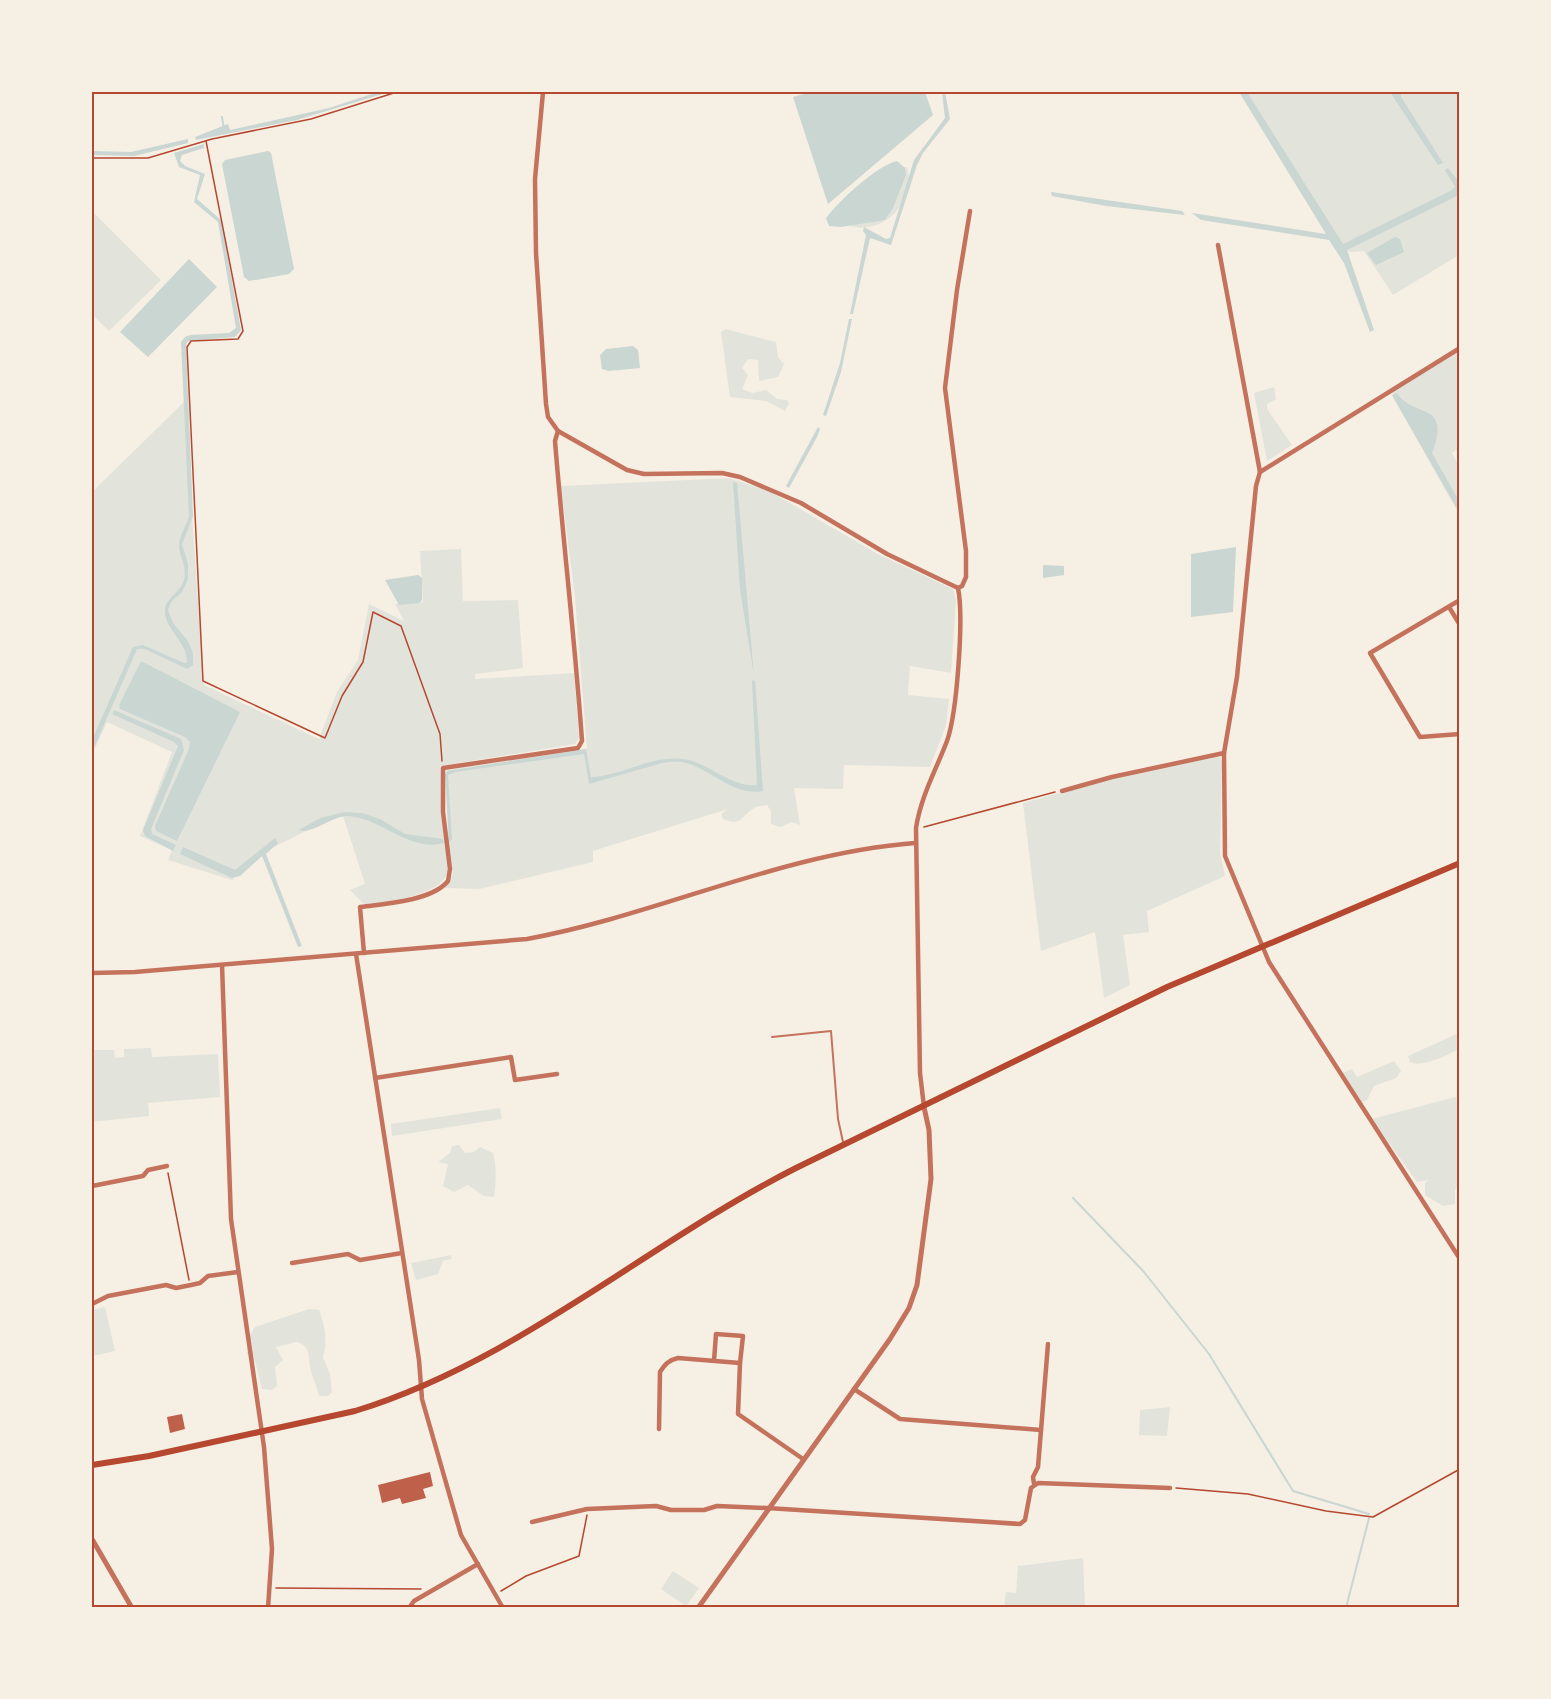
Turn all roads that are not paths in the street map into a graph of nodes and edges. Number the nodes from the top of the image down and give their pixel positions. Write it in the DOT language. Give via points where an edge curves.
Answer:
graph roads {
  1 [pos="543,92"];
  2 [pos="970,211"];
  3 [pos="1218,245"];
  4 [pos="1460,348"];
  5 [pos="558,431"];
  6 [pos="1260,472"];
  7 [pos="958,588"];
  8 [pos="1460,600"];
  9 [pos="1449,607"];
  10 [pos="1460,625"];
  11 [pos="1460,734"];
  12 [pos="1224,753"];
  13 [pos="1062,791"];
  14 [pos="915,843"];
  15 [pos="1460,863"];
  16 [pos="1263,946"];
  17 [pos="364,953"];
  18 [pos="356,954"];
  19 [pos="222,965"];
  20 [pos="92,973"];
  21 [pos="772,1037"];
  22 [pos="557,1074"];
  23 [pos="375,1078"];
  24 [pos="924,1107"];
  25 [pos="843,1145"];
  26 [pos="167,1166"];
  27 [pos="92,1186"];
  28 [pos="402,1253"];
  29 [pos="1460,1259"];
  30 [pos="292,1263"];
  31 [pos="238,1272"];
  32 [pos="92,1304"];
  33 [pos="1048,1344"];
  34 [pos="714,1361"];
  35 [pos="740,1363"];
  36 [pos="421,1387"];
  37 [pos="854,1389"];
  38 [pos="659,1430"];
  39 [pos="1041,1430"];
  40 [pos="261,1432"];
  41 [pos="803,1459"];
  42 [pos="92,1465"];
  43 [pos="1034,1484"];
  44 [pos="1170,1488"];
  45 [pos="767,1508"];
  46 [pos="532,1522"];
  47 [pos="92,1539"];
  48 [pos="477,1564"];
  49 [pos="132,1608"];
  50 [pos="268,1608"];
  51 [pos="409,1608"];
  52 [pos="503,1608"];
  53 [pos="698,1608"];
  1 -- 5 [label="street" via="535,179 536,253 546,404 548,417"];
  2 -- 7 [label="street" via="945,388 966,551 966,577"];
  3 -- 6 [label="street"];
  4 -- 6 [label="street"];
  5 -- 7 [label="street" via="635,473 723,473 748,480 801,502 887,554"];
  5 -- 17 [label="street" via="555,441 561,520 572,603 582,741 578,748 443,768 450,869 444,886 404,901 360,907"];
  6 -- 12 [label="street" via="1237,677"];
  7 -- 14 [label="street" via="960,626 951,726 925,791"];
  8 -- 9 [label="street"];
  9 -- 10 [label="street"];
  9 -- 11 [label="street" via="1370,653 1420,737"];
  12 -- 13 [label="street"];
  12 -- 16 [label="street" via="1226,856"];
  14 -- 17 [label="street" via="828,856 552,935"];
  14 -- 24 [label="street"];
  15 -- 16 [label="main road"];
  16 -- 24 [label="main road" via="1167,987"];
  16 -- 29 [label="street" via="1310,1028"];
  17 -- 18 [label="street"];
  18 -- 19 [label="street"];
  18 -- 23 [label="street"];
  19 -- 20 [label="street"];
  19 -- 31 [label="street" via="230,1196"];
  21 -- 25 [label="lane" via="831,1031"];
  22 -- 23 [label="street" via="515,1080 511,1056"];
  23 -- 28 [label="street"];
  24 -- 25 [label="main road"];
  24 -- 37 [label="street" via="931,1179 917,1285 898,1327"];
  25 -- 36 [label="main road" via="748,1193 491,1353"];
  26 -- 27 [label="street" via="148,1170 143,1176"];
  28 -- 30 [label="street" via="360,1260 348,1254"];
  28 -- 36 [label="street"];
  31 -- 32 [label="street" via="208,1276 200,1283 176,1288 166,1285 108,1296"];
  31 -- 40 [label="street"];
  33 -- 39 [label="street"];
  34 -- 35 [label="street"];
  34 -- 35 [label="street" via="716,1334 734,1335 743,1336"];
  34 -- 38 [label="street" via="678,1358 664,1365 660,1372"];
  35 -- 41 [label="street" via="738,1414"];
  36 -- 40 [label="main road" via="355,1411"];
  36 -- 48 [label="street" via="461,1535"];
  37 -- 39 [label="street" via="900,1419"];
  37 -- 41 [label="street"];
  39 -- 43 [label="street"];
  40 -- 42 [label="main road"];
  40 -- 50 [label="street" via="272,1550"];
  41 -- 45 [label="street"];
  43 -- 44 [label="street"];
  43 -- 45 [label="street" via="1025,1520 1020,1524"];
  45 -- 46 [label="street" via="587,1509"];
  45 -- 53 [label="street"];
  47 -- 49 [label="street"];
  48 -- 51 [label="street" via="414,1601"];
  48 -- 52 [label="street"];
}
